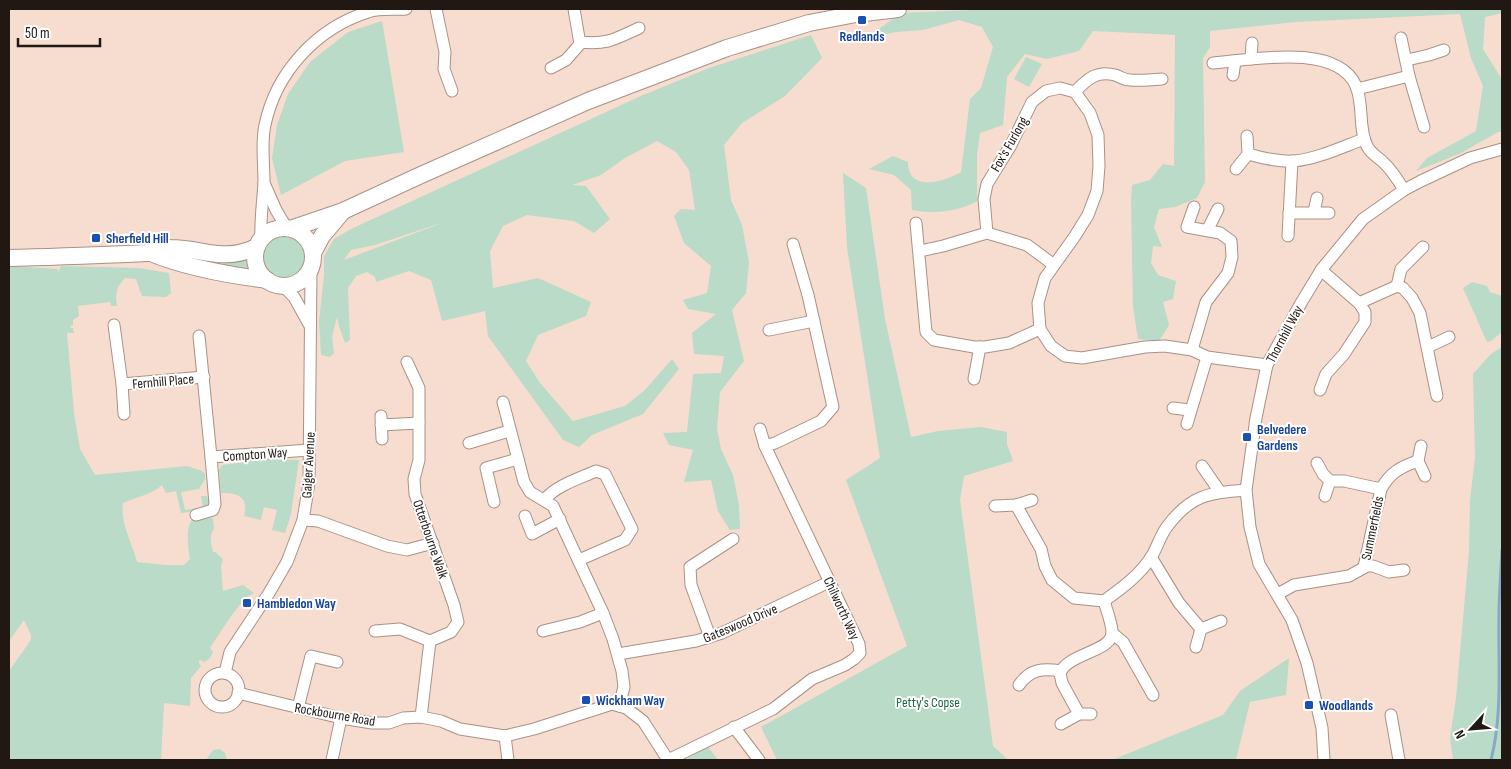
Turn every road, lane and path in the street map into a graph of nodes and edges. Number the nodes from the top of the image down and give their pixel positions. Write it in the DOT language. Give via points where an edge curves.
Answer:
graph roads {
  1 [pos="406,9"];
  2 [pos="436,9"];
  3 [pos="574,9"];
  4 [pos="898,9"];
  5 [pos="639,28"];
  6 [pos="1401,38"];
  7 [pos="580,42"];
  8 [pos="1252,43"];
  9 [pos="1444,50"];
  10 [pos="1251,59"];
  11 [pos="1407,60"];
  12 [pos="1234,61"];
  13 [pos="1212,63"];
  14 [pos="551,68"];
  15 [pos="1233,75"];
  16 [pos="1409,76"];
  17 [pos="1162,79"];
  18 [pos="1357,89"];
  19 [pos="452,91"];
  20 [pos="1075,92"];
  21 [pos="1424,127"];
  22 [pos="1246,136"];
  23 [pos="1364,139"];
  24 [pos="1502,149"];
  25 [pos="1248,154"];
  26 [pos="1292,161"];
  27 [pos="1236,169"];
  28 [pos="264,183"];
  29 [pos="1404,190"];
  30 [pos="1317,198"];
  31 [pos="1194,207"];
  32 [pos="1218,209"];
  33 [pos="343,211"];
  34 [pos="1314,212"];
  35 [pos="1289,213"];
  36 [pos="1329,213"];
  37 [pos="916,223"];
  38 [pos="290,227"];
  39 [pos="1208,230"];
  40 [pos="987,233"];
  41 [pos="1288,236"];
  42 [pos="259,243"];
  43 [pos="793,244"];
  44 [pos="1423,247"];
  45 [pos="920,250"];
  46 [pos="314,251"];
  47 [pos="151,253"];
  48 [pos="9,258"];
  49 [pos="1054,265"];
  50 [pos="310,268"];
  51 [pos="1321,270"];
  52 [pos="267,280"];
  53 [pos="1397,286"];
  54 [pos="284,287"];
  55 [pos="1359,303"];
  56 [pos="814,321"];
  57 [pos="114,325"];
  58 [pos="309,326"];
  59 [pos="1040,329"];
  60 [pos="769,330"];
  61 [pos="200,336"];
  62 [pos="1449,337"];
  63 [pos="980,347"];
  64 [pos="1428,347"];
  65 [pos="1192,350"];
  66 [pos="1207,357"];
  67 [pos="407,362"];
  68 [pos="1267,365"];
  69 [pos="204,378"];
  70 [pos="974,379"];
  71 [pos="122,384"];
  72 [pos="1320,390"];
  73 [pos="1437,396"];
  74 [pos="503,402"];
  75 [pos="1173,408"];
  76 [pos="1190,410"];
  77 [pos="124,414"];
  78 [pos="419,423"];
  79 [pos="1187,424"];
  80 [pos="760,429"];
  81 [pos="509,431"];
  82 [pos="382,439"];
  83 [pos="469,443"];
  84 [pos="765,446"];
  85 [pos="1421,446"];
  86 [pos="309,450"];
  87 [pos="211,457"];
  88 [pos="518,459"];
  89 [pos="1418,460"];
  90 [pos="1318,463"];
  91 [pos="1202,466"];
  92 [pos="1425,476"];
  93 [pos="1330,481"];
  94 [pos="1381,489"];
  95 [pos="1246,490"];
  96 [pos="1220,492"];
  97 [pos="1325,496"];
  98 [pos="544,500"];
  99 [pos="1032,500"];
  100 [pos="494,502"];
  101 [pos="1016,505"];
  102 [pos="995,506"];
  103 [pos="196,515"];
  104 [pos="525,516"];
  105 [pos="560,519"];
  106 [pos="303,520"];
  107 [pos="733,539"];
  108 [pos="433,543"];
  109 [pos="1151,557"];
  110 [pos="579,560"];
  111 [pos="1364,567"];
  112 [pos="1404,570"];
  113 [pos="829,582"];
  114 [pos="1278,594"];
  115 [pos="1104,601"];
  116 [pos="602,613"];
  117 [pos="1221,622"];
  118 [pos="1201,630"];
  119 [pos="375,631"];
  120 [pos="543,631"];
  121 [pos="1112,633"];
  122 [pos="710,637"];
  123 [pos="430,641"];
  124 [pos="1196,647"];
  125 [pos="618,654"];
  126 [pos="337,662"];
  127 [pos="1061,671"];
  128 [pos="224,673"];
  129 [pos="1019,685"];
  130 [pos="238,693"];
  131 [pos="1153,695"];
  132 [pos="619,706"];
  133 [pos="298,708"];
  134 [pos="1391,715"];
  135 [pos="421,717"];
  136 [pos="341,718"];
  137 [pos="1061,724"];
  138 [pos="734,727"];
  139 [pos="505,736"];
  140 [pos="1407,739"];
  141 [pos="1395,741"];
  142 [pos="332,760"];
  143 [pos="508,760"];
  144 [pos="668,760"];
  145 [pos="759,760"];
  146 [pos="1324,760"];
  147 [pos="1400,760"];
  1 -- 28 [label="street" via="370,11 340,25 296,59 282,80 264,126"];
  2 -- 19 [label="street" via="445,52 444,69"];
  3 -- 7 [label="street"];
  4 -- 33 [label="highway" via="809,23 727,48 588,101"];
  5 -- 7 [label="street" via="611,41 596,44"];
  6 -- 11 [label="street"];
  7 -- 14 [label="street" via="566,60"];
  8 -- 10 [label="street"];
  9 -- 11 [label="street" via="1430,61"];
  10 -- 12 [label="street"];
  10 -- 18 [label="street" via="1297,57 1321,61 1346,72"];
  11 -- 16 [label="street"];
  12 -- 13 [label="street"];
  12 -- 15 [label="street"];
  16 -- 18 [label="street"];
  16 -- 21 [label="street"];
  17 -- 20 [label="street" via="1131,80 1116,75 1094,74"];
  18 -- 23 [label="street"];
  20 -- 40 [label="street, Fox's Furlong" via="1060,88 1046,91 1032,102 987,184 984,199"];
  20 -- 49 [label="street" via="1090,113 1098,135 1098,191 1088,215"];
  22 -- 25 [label="street"];
  23 -- 26 [label="street"];
  23 -- 29 [label="street" via="1367,148 1383,161"];
  24 -- 29 [label="street, Thornhill Way" via="1470,158"];
  25 -- 26 [label="street"];
  25 -- 27 [label="street"];
  26 -- 35 [label="street"];
  28 -- 38 [label="street" via="276,210"];
  28 -- 42 [label="street"];
  29 -- 51 [label="street, Thornhill Way" via="1363,218"];
  30 -- 34 [label="street"];
  31 -- 39 [label="street" via="1187,227"];
  32 -- 39 [label="street"];
  33 -- 38 [label="highway"];
  33 -- 46 [label="highway"];
  34 -- 35 [label="street"];
  34 -- 36 [label="street"];
  35 -- 41 [label="street"];
  37 -- 45 [label="street"];
  38 -- 42 [label="highway" via="273,230"];
  38 -- 46 [label="highway" via="307,238"];
  39 -- 65 [label="street" via="1231,240 1232,257 1228,273 1206,302"];
  40 -- 45 [label="street"];
  40 -- 49 [label="street" via="1027,245"];
  42 -- 47 [label="highway" via="233,255 167,247"];
  42 -- 52 [label="highway" via="255,253 256,264"];
  43 -- 56 [label="street"];
  44 -- 53 [label="street" via="1402,269"];
  45 -- 63 [label="street" via="926,332 934,340"];
  46 -- 50 [label="highway"];
  47 -- 48 [label="highway"];
  47 -- 52 [label="highway" via="171,261"];
  49 -- 59 [label="street" via="1045,278 1038,303"];
  50 -- 54 [label="highway" via="301,282"];
  50 -- 58 [label="street, Gaiger Avenue"];
  51 -- 55 [label="street"];
  51 -- 68 [label="street, Thornhill Way"];
  52 -- 54 [label="highway"];
  53 -- 55 [label="street"];
  53 -- 64 [label="street" via="1412,298 1420,314"];
  54 -- 58 [label="street, Gaiger Avenue" via="294,297"];
  55 -- 72 [label="street" via="1365,312 1365,322 1344,354 1329,365"];
  56 -- 60 [label="street"];
  56 -- 84 [label="street" via="834,407 821,421"];
  57 -- 71 [label="street, Fernhill Place"];
  58 -- 86 [label="street, Gaiger Avenue"];
  59 -- 63 [label="street" via="1009,343"];
  59 -- 65 [label="street" via="1051,346 1065,356 1082,358 1165,346"];
  61 -- 69 [label="street"];
  62 -- 64 [label="street"];
  63 -- 70 [label="street"];
  64 -- 73 [label="street"];
  65 -- 66 [label="street"];
  66 -- 68 [label="street"];
  66 -- 76 [label="street"];
  67 -- 78 [label="street, Otterbourne Walk" via="418,388"];
  68 -- 95 [label="street, Thornhill Way"];
  69 -- 71 [label="street, Fernhill Place"];
  69 -- 87 [label="street"];
  71 -- 77 [label="street, Fernhill Place"];
  74 -- 81 [label="street"];
  75 -- 76 [label="street"];
  76 -- 79 [label="street"];
  78 -- 82 [label="street" via="381,420"];
  78 -- 108 [label="street, Otterbourne Walk" via="419,460 414,486"];
  80 -- 84 [label="street, Chilworth Way"];
  81 -- 83 [label="street"];
  81 -- 88 [label="street"];
  84 -- 113 [label="street, Chilworth Way"];
  85 -- 89 [label="street"];
  86 -- 87 [label="street, Compton Way"];
  86 -- 106 [label="street, Gaiger Avenue" via="309,483"];
  87 -- 103 [label="street, Compton Way" via="215,504 213,510"];
  88 -- 98 [label="street" via="530,492"];
  88 -- 100 [label="street" via="486,468"];
  89 -- 92 [label="street"];
  89 -- 94 [label="street, Summerfields" via="1387,478"];
  90 -- 93 [label="street"];
  91 -- 96 [label="street"];
  93 -- 94 [label="street, Summerfields"];
  93 -- 97 [label="street"];
  94 -- 111 [label="street, Summerfields"];
  95 -- 96 [label="street"];
  95 -- 114 [label="street, Thornhill Way" via="1250,528 1259,564"];
  96 -- 109 [label="street" via="1185,506 1166,528"];
  98 -- 105 [label="street" via="553,506"];
  98 -- 110 [label="street" via="551,492 596,471 605,474 632,529 625,540"];
  99 -- 101 [label="street"];
  101 -- 102 [label="street"];
  101 -- 115 [label="street" via="1041,549 1052,580 1074,598"];
  104 -- 105 [label="street" via="532,534"];
  105 -- 110 [label="street"];
  106 -- 108 [label="street" via="407,550"];
  106 -- 128 [label="street, Gaiger Avenue" via="287,562 230,652"];
  107 -- 122 [label="street" via="690,568 691,585"];
  108 -- 123 [label="street, Otterbourne Walk" via="458,622 451,632"];
  109 -- 115 [label="street" via="1129,584"];
  109 -- 118 [label="street" via="1179,603"];
  110 -- 116 [label="street"];
  111 -- 112 [label="street" via="1373,566 1390,576"];
  111 -- 114 [label="street" via="1349,576 1294,585"];
  113 -- 122 [label="street, Gateswood Drive"];
  113 -- 138 [label="street, Chilworth Way" via="859,644 860,653 845,665 812,679 773,709"];
  114 -- 146 [label="street, Thornhill Way" via="1292,620 1307,663 1322,728"];
  115 -- 121 [label="street"];
  116 -- 120 [label="street"];
  116 -- 125 [label="street"];
  117 -- 118 [label="street"];
  118 -- 124 [label="street"];
  119 -- 123 [label="street" via="400,629"];
  121 -- 127 [label="street" via="1107,643 1073,658"];
  121 -- 131 [label="street" via="1123,642"];
  122 -- 125 [label="street, Gateswood Drive"];
  123 -- 135 [label="street"];
  125 -- 132 [label="street" via="624,687"];
  126 -- 133 [label="street" via="311,656"];
  127 -- 129 [label="street" via="1041,669 1028,675"];
  127 -- 137 [label="street" via="1062,683 1085,714"];
  128 -- 130 [label="street" via="237,683"];
  128 -- 130 [label="street" via="209,678 205,689 207,698 212,704 222,707 233,702"];
  130 -- 133 [label="street, Rockbourne Road"];
  132 -- 139 [label="street, Rockbourne Road" via="612,704"];
  132 -- 144 [label="street" via="643,721"];
  133 -- 136 [label="street, Rockbourne Road"];
  134 -- 141 [label="street"];
  135 -- 136 [label="street, Rockbourne Road" via="389,723"];
  135 -- 139 [label="street, Rockbourne Road"];
  136 -- 142 [label="street"];
  138 -- 144 [label="street, Chilworth Way"];
  138 -- 145 [label="street"];
  139 -- 143 [label="street"];
  140 -- 141 [label="street"];
  141 -- 147 [label="street"];
}
